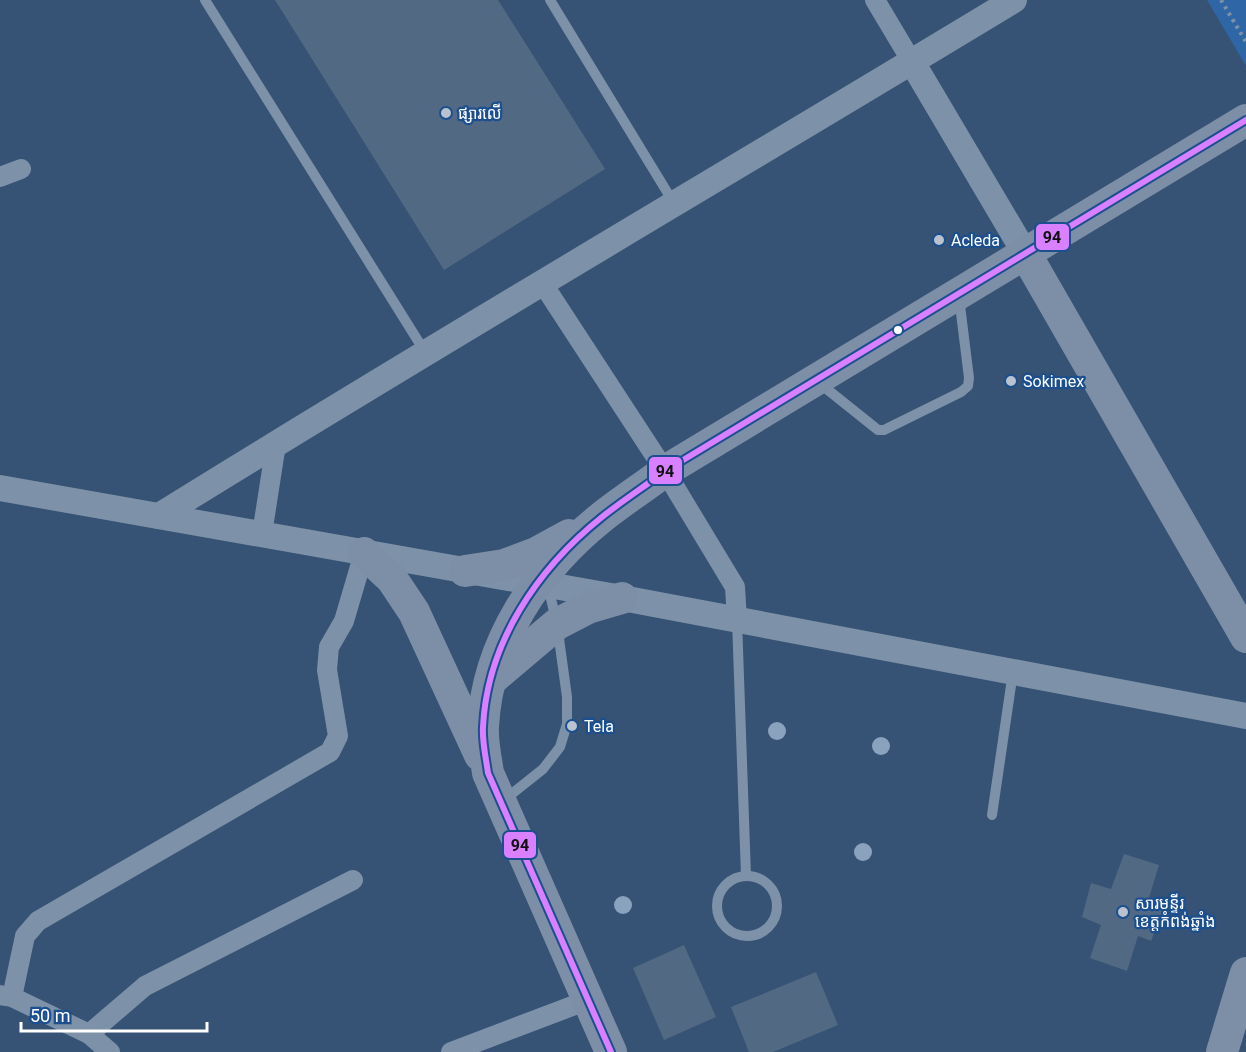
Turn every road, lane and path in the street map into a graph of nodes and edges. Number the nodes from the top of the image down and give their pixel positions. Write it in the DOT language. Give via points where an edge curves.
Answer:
graph roads {
  1 [pos="205,0"];
  2 [pos="550,0"];
  3 [pos="875,0"];
  4 [pos="1014,0"];
  5 [pos="1221,0"];
  6 [pos="1246,42"];
  7 [pos="912,62"];
  8 [pos="1246,120"];
  9 [pos="21,169"];
  10 [pos="0,177"];
  11 [pos="675,206"];
  12 [pos="1025,253"];
  13 [pos="543,284"];
  14 [pos="958,294"];
  15 [pos="424,352"];
  16 [pos="816,380"];
  17 [pos="276,444"];
  18 [pos="665,471"];
  19 [pos="0,488"];
  20 [pos="159,516"];
  21 [pos="602,517"];
  22 [pos="262,534"];
  23 [pos="364,553"];
  24 [pos="465,571"];
  25 [pos="542,585"];
  26 [pos="622,598"];
  27 [pos="736,620"];
  28 [pos="557,624"];
  29 [pos="1246,637"];
  30 [pos="1013,672"];
  31 [pos="491,680"];
  32 [pos="1246,716"];
  33 [pos="488,773"];
  34 [pos="502,802"];
  35 [pos="992,814"];
  36 [pos="746,876"];
  37 [pos="352,880"];
  38 [pos="1246,973"];
  39 [pos="6,996"];
  40 [pos="588,1000"];
  41 [pos="89,1034"];
  42 [pos="110,1052"];
  43 [pos="451,1052"];
  44 [pos="611,1052"];
  45 [pos="1222,1052"];
  1 -- 15 [label="lane"];
  2 -- 11 [label="lane"];
  3 -- 7 [label="street"];
  4 -- 7 [label="street"];
  5 -- 6 [label="path"];
  7 -- 11 [label="street"];
  7 -- 12 [label="street"];
  8 -- 12 [label="main road"];
  9 -- 10 [label="street"];
  11 -- 13 [label="street"];
  12 -- 14 [label="main road"];
  12 -- 29 [label="main road"];
  13 -- 15 [label="street"];
  13 -- 18 [label="street"];
  14 -- 16 [label="main road"];
  14 -- 16 [label="lane" via="969,378 968,386 961,392 878,430"];
  15 -- 17 [label="street"];
  16 -- 18 [label="main road"];
  17 -- 20 [label="street"];
  17 -- 22 [label="street"];
  18 -- 21 [label="main road"];
  18 -- 27 [label="street" via="735,587"];
  19 -- 20 [label="street"];
  20 -- 22 [label="street"];
  21 -- 24 [label="main road" via="536,553 504,565"];
  21 -- 25 [label="main road" via="575,541"];
  22 -- 23 [label="street"];
  23 -- 24 [label="street"];
  23 -- 33 [label="main road" via="392,579 414,612"];
  23 -- 39 [label="street" via="344,621 329,647 327,670 338,736 330,752 38,921 25,936"];
  24 -- 25 [label="street"];
  25 -- 26 [label="street"];
  25 -- 28 [label="lane"];
  25 -- 31 [label="main road" via="507,632"];
  26 -- 27 [label="street"];
  26 -- 28 [label="main road" via="588,608"];
  27 -- 30 [label="street"];
  27 -- 36 [label="lane"];
  28 -- 31 [label="main road"];
  28 -- 34 [label="lane" via="567,697 567,723 560,747 543,769"];
  30 -- 32 [label="street"];
  30 -- 35 [label="lane"];
  31 -- 33 [label="main road" via="483,730"];
  33 -- 34 [label="main road"];
  34 -- 40 [label="main road"];
  36 -- 36 [label="lane" via="765,882 772,889 777,908 770,926 743,936 726,927 717,909 717,899 728,882"];
  37 -- 41 [label="street" via="145,986"];
  38 -- 45 [label="main road"];
  39 -- 41 [label="street"];
  40 -- 43 [label="street"];
  40 -- 44 [label="main road"];
  41 -- 42 [label="street"];
}
